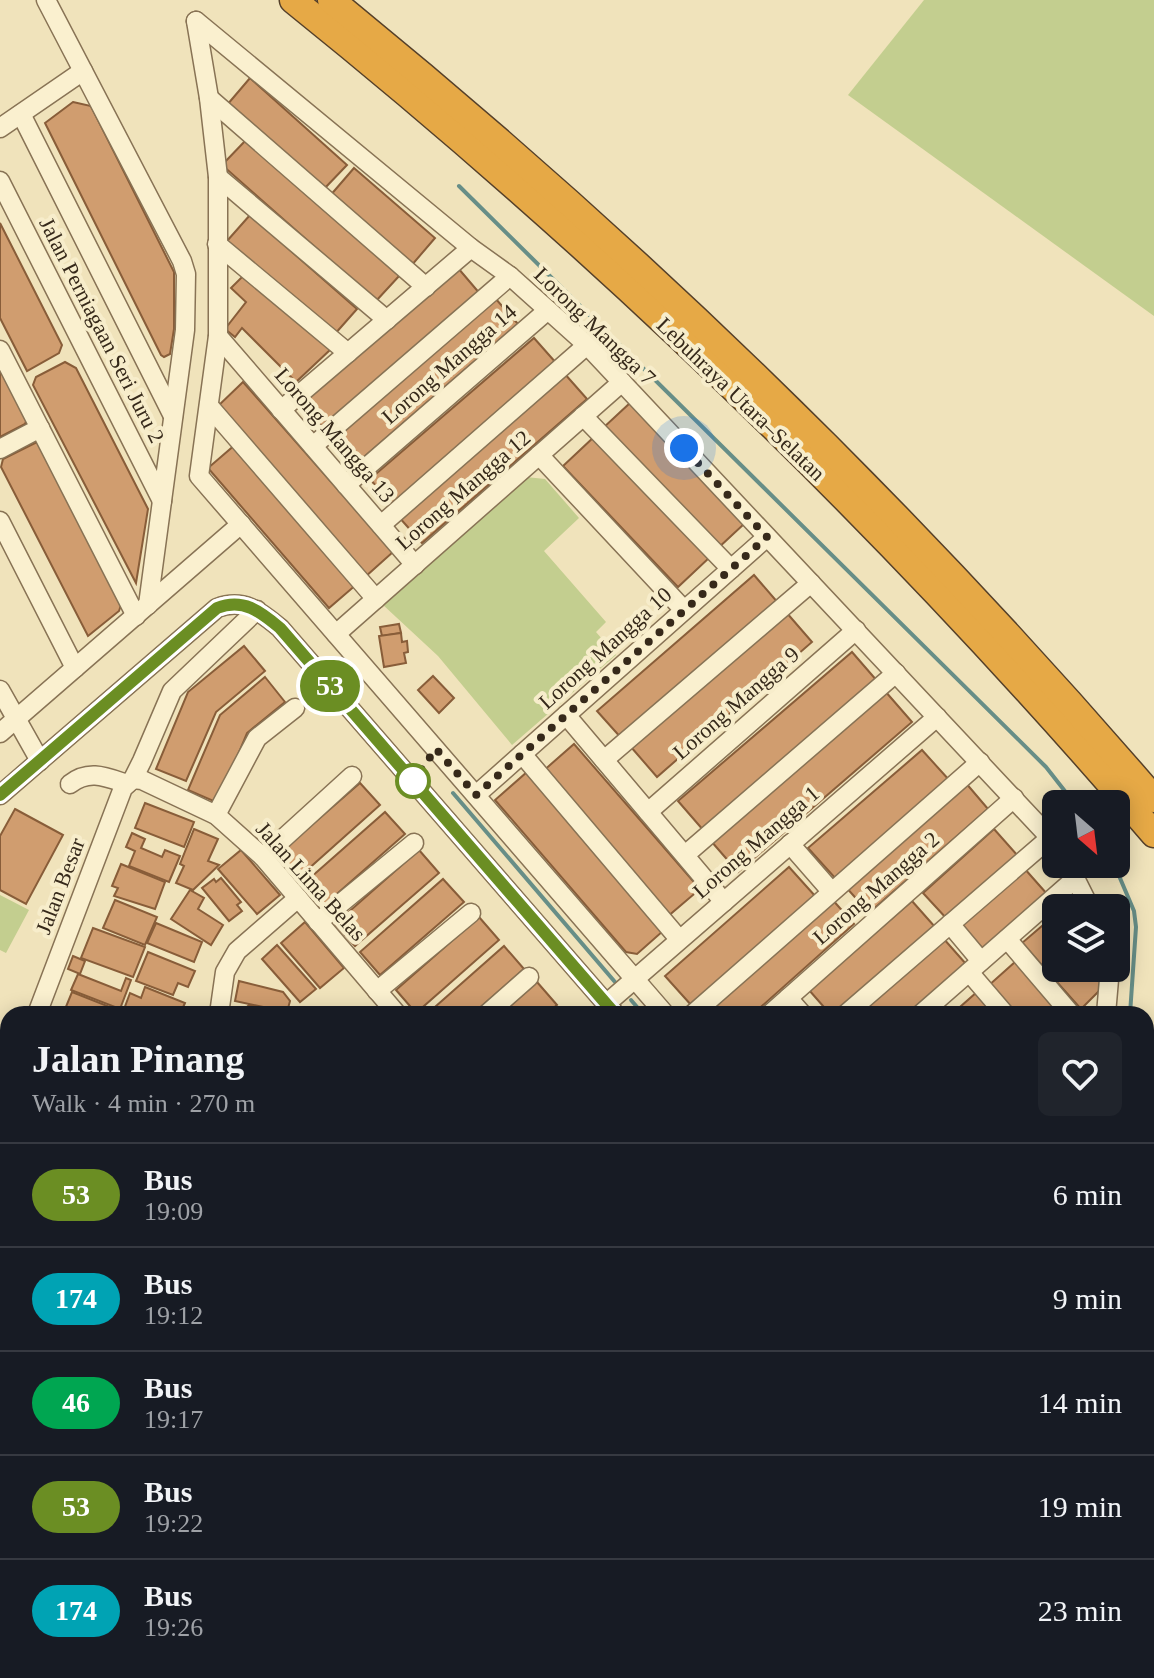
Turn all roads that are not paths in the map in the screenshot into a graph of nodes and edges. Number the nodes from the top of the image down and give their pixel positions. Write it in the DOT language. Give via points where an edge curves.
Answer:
graph roads {
  1 [pos="46,0"];
  2 [pos="293,0"];
  3 [pos="331,0"];
  4 [pos="83,71"];
  5 [pos="209,98"];
  6 [pos="21,114"];
  7 [pos="0,128"];
  8 [pos="218,177"];
  9 [pos="0,181"];
  10 [pos="217,244"];
  11 [pos="471,248"];
  12 [pos="510,276"];
  13 [pos="426,287"];
  14 [pos="548,310"];
  15 [pos="387,320"];
  16 [pos="218,336"];
  17 [pos="587,345"];
  18 [pos="0,350"];
  19 [pos="348,353"];
  20 [pos="622,382"];
  21 [pos="209,406"];
  22 [pos="281,410"];
  23 [pos="173,416"];
  24 [pos="583,416"];
  25 [pos="40,428"];
  26 [pos="313,446"];
  27 [pos="0,449"];
  28 [pos="539,455"];
  29 [pos="346,485"];
  30 [pos="162,501"];
  31 [pos="0,521"];
  32 [pos="241,524"];
  33 [pos="381,525"];
  34 [pos="767,537"];
  35 [pos="154,554"];
  36 [pos="415,565"];
  37 [pos="731,569"];
  38 [pos="181,577"];
  39 [pos="811,583"];
  40 [pos="376,599"];
  41 [pos="142,610"];
  42 [pos="257,610"];
  43 [pos="684,610"];
  44 [pos="856,630"];
  45 [pos="336,634"];
  46 [pos="75,668"];
  47 [pos="896,673"];
  48 [pos="0,690"];
  49 [pos="295,708"];
  50 [pos="566,715"];
  51 [pos="937,717"];
  52 [pos="16,720"];
  53 [pos="0,733"];
  54 [pos="522,754"];
  55 [pos="604,760"];
  56 [pos="40,761"];
  57 [pos="980,762"];
  58 [pos="352,776"];
  59 [pos="130,782"];
  60 [pos="70,784"];
  61 [pos="0,795"];
  62 [pos="476,795"];
  63 [pos="1014,798"];
  64 [pos="1154,799"];
  65 [pos="648,812"];
  66 [pos="216,815"];
  67 [pos="1042,828"];
  68 [pos="1154,834"];
  69 [pos="414,843"];
  70 [pos="790,844"];
  71 [pos="1042,849"];
  72 [pos="685,855"];
  73 [pos="263,857"];
  74 [pos="1066,878"];
  75 [pos="831,891"];
  76 [pos="298,898"];
  77 [pos="724,902"];
  78 [pos="471,913"];
  79 [pos="318,922"];
  80 [pos="950,924"];
  81 [pos="679,939"];
  82 [pos="1007,939"];
  83 [pos="975,966"];
  84 [pos="529,977"];
  85 [pos="635,979"];
  86 [pos="1109,982"];
  87 [pos="377,991"];
  88 [pos="788,998"];
  89 [pos="40,1006"];
  90 [pos="220,1006"];
  91 [pos="390,1006"];
  92 [pos="496,1006"];
  93 [pos="607,1006"];
  94 [pos="612,1006"];
  95 [pos="658,1006"];
  96 [pos="702,1006"];
  97 [pos="779,1006"];
  98 [pos="795,1006"];
  99 [pos="855,1006"];
  100 [pos="934,1006"];
  101 [pos="1000,1006"];
  102 [pos="1064,1006"];
  103 [pos="1107,1006"];
  1 -- 4 [label="street"];
  2 -- 68 [label="highway, Lebuhraya Utara–Selatan" via="565,231 753,408 977,637"];
  3 -- 64 [label="highway, Lebuhraya Utara–Selatan" via="564,198 772,393 939,561"];
  4 -- 6 [label="street"];
  4 -- 23 [label="street" via="186,274 185,330"];
  5 -- 8 [label="street"];
  5 -- 11 [label="street, Lorong Mangga 7" via="196,21"];
  5 -- 13 [label="street"];
  6 -- 7 [label="street"];
  6 -- 23 [label="street, Jalan Perniagaan Seri Juru 2"];
  8 -- 10 [label="street"];
  8 -- 15 [label="street"];
  9 -- 30 [label="street, Jalan Perniagaan Seri Juru 2"];
  10 -- 16 [label="street"];
  10 -- 19 [label="street"];
  11 -- 12 [label="street, Lorong Mangga 7"];
  11 -- 13 [label="street"];
  12 -- 14 [label="street, Lorong Mangga 7"];
  12 -- 26 [label="street"];
  13 -- 15 [label="street"];
  14 -- 17 [label="street, Lorong Mangga 7"];
  14 -- 29 [label="street, Lorong Mangga 14"];
  15 -- 19 [label="street"];
  16 -- 21 [label="street"];
  16 -- 22 [label="street, Lorong Mangga 13"];
  17 -- 20 [label="street, Lorong Mangga 7"];
  17 -- 33 [label="street"];
  18 -- 25 [label="street"];
  19 -- 22 [label="street"];
  20 -- 24 [label="street, Lorong Mangga 12"];
  20 -- 34 [label="street, Lorong Mangga 7"];
  21 -- 32 [label="street" via="199,476"];
  21 -- 40 [label="street"];
  22 -- 26 [label="street, Lorong Mangga 13"];
  23 -- 30 [label="street"];
  24 -- 28 [label="street, Lorong Mangga 12"];
  24 -- 37 [label="street"];
  25 -- 27 [label="street"];
  25 -- 41 [label="street"];
  26 -- 29 [label="street, Lorong Mangga 13"];
  28 -- 36 [label="street, Lorong Mangga 12"];
  28 -- 43 [label="street"];
  29 -- 33 [label="street, Lorong Mangga 13"];
  30 -- 35 [label="street"];
  31 -- 46 [label="street"];
  32 -- 38 [label="street"];
  32 -- 45 [label="street"];
  33 -- 36 [label="street, Lorong Mangga 13"];
  34 -- 37 [label="street, Lorong Mangga 10"];
  34 -- 39 [label="street, Lorong Mangga 7"];
  35 -- 38 [label="street" via="170,574"];
  35 -- 41 [label="street"];
  36 -- 40 [label="street, Lorong Mangga 12"];
  37 -- 43 [label="street, Lorong Mangga 10"];
  38 -- 41 [label="street"];
  39 -- 44 [label="street, Lorong Mangga 7"];
  39 -- 55 [label="street"];
  40 -- 45 [label="street, Lorong Mangga 12"];
  41 -- 46 [label="street"];
  42 -- 56 [label="street" via="238,603 217,608"];
  42 -- 59 [label="street, Jalan Besar" via="172,691"];
  42 -- 93 [label="street" via="280,628"];
  43 -- 50 [label="street, Lorong Mangga 10"];
  44 -- 47 [label="street, Lorong Mangga 7"];
  44 -- 65 [label="street, Lorong Mangga 9"];
  45 -- 62 [label="street"];
  46 -- 52 [label="street"];
  47 -- 51 [label="street, Lorong Mangga 7"];
  47 -- 72 [label="street"];
  48 -- 52 [label="street"];
  49 -- 66 [label="street" via="257,738"];
  50 -- 54 [label="street, Lorong Mangga 10"];
  50 -- 55 [label="street"];
  51 -- 57 [label="street, Lorong Mangga 7"];
  51 -- 70 [label="street, Lorong Mangga 1"];
  52 -- 53 [label="street"];
  52 -- 56 [label="street"];
  54 -- 62 [label="street, Lorong Mangga 10"];
  54 -- 81 [label="street"];
  55 -- 65 [label="street"];
  56 -- 61 [label="street"];
  57 -- 63 [label="street, Lorong Mangga 7"];
  57 -- 75 [label="street"];
  58 -- 73 [label="street"];
  59 -- 60 [label="street, Jalan Lima Belas" via="99,774"];
  59 -- 66 [label="street, Jalan Lima Belas" via="142,780"];
  59 -- 89 [label="street, Jalan Besar" via="123,788"];
  62 -- 85 [label="street"];
  63 -- 67 [label="street, Lorong Mangga 7"];
  63 -- 88 [label="street, Lorong Mangga 2"];
  65 -- 72 [label="street"];
  66 -- 73 [label="street, Jalan Lima Belas"];
  69 -- 79 [label="street"];
  70 -- 75 [label="street"];
  70 -- 77 [label="street, Lorong Mangga 1"];
  71 -- 80 [label="street"];
  72 -- 77 [label="street"];
  73 -- 76 [label="street, Jalan Lima Belas"];
  74 -- 82 [label="street"];
  75 -- 96 [label="street"];
  76 -- 79 [label="street, Jalan Lima Belas"];
  76 -- 90 [label="street" via="237,951 225,972"];
  77 -- 81 [label="street, Lorong Mangga 1"];
  78 -- 87 [label="street"];
  79 -- 87 [label="street, Jalan Lima Belas"];
  80 -- 83 [label="street"];
  80 -- 99 [label="street"];
  81 -- 85 [label="street, Lorong Mangga 1"];
  82 -- 83 [label="street"];
  82 -- 102 [label="street"];
  83 -- 100 [label="street"];
  83 -- 101 [label="street"];
  84 -- 92 [label="street"];
  85 -- 94 [label="street, Lorong Mangga 1"];
  85 -- 95 [label="street"];
  86 -- 103 [label="street"];
  87 -- 91 [label="street, Jalan Lima Belas"];
  88 -- 97 [label="street, Lorong Mangga 2"];
  88 -- 98 [label="street"];
}
